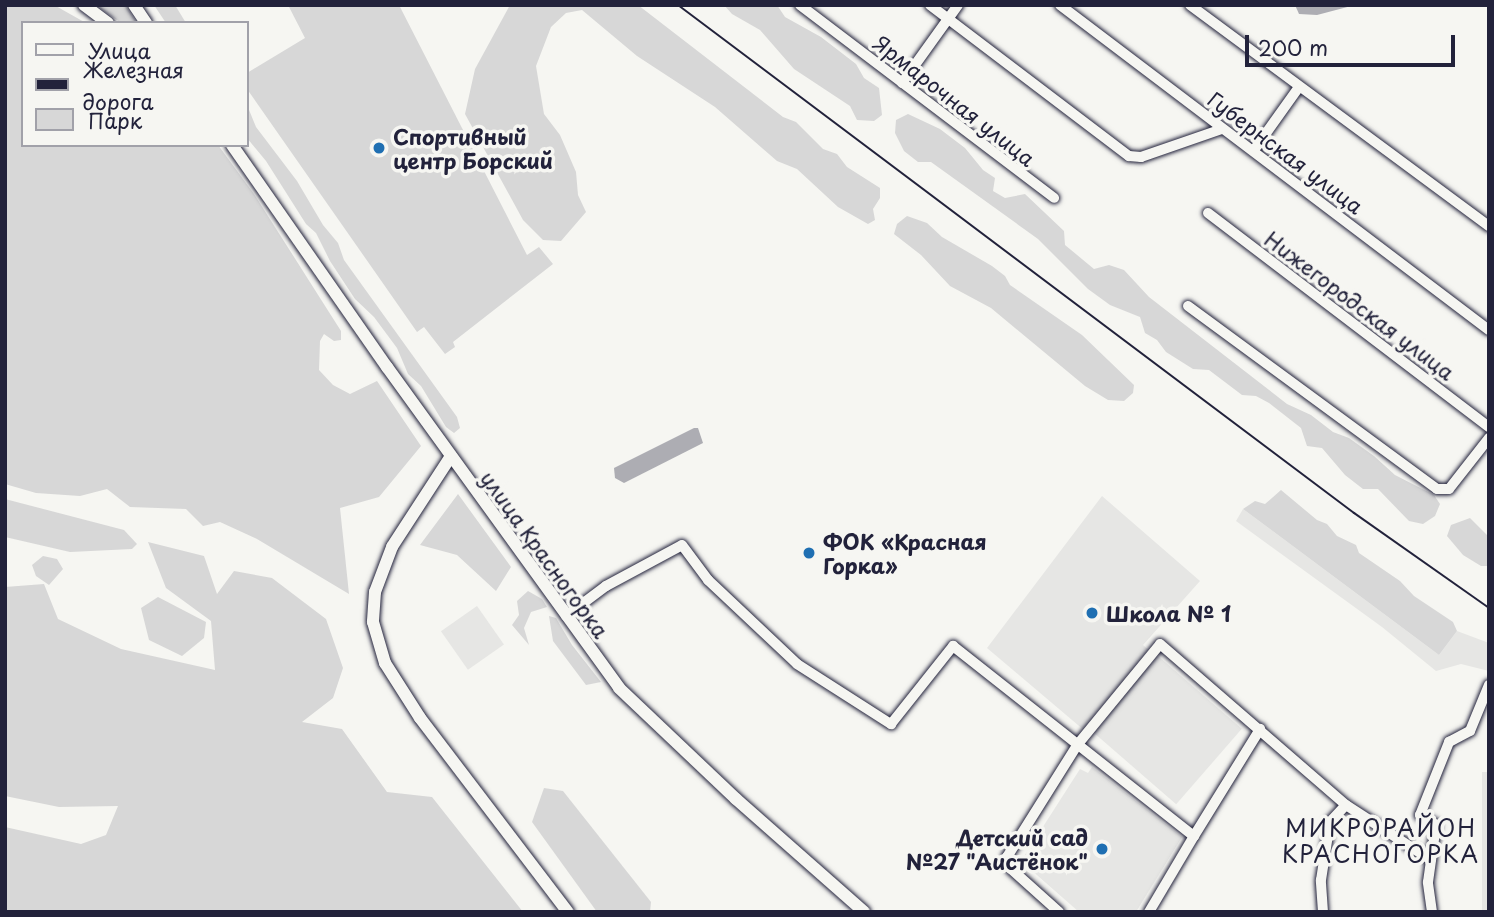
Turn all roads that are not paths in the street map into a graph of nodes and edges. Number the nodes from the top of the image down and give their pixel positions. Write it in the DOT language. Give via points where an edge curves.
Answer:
graph roads {
  1 [pos="84,5"];
  2 [pos="134,5"];
  3 [pos="800,5"];
  4 [pos="930,5"];
  5 [pos="958,5"];
  6 [pos="1060,5"];
  7 [pos="1190,5"];
  8 [pos="948,19"];
  9 [pos="105,21"];
  10 [pos="145,21"];
  11 [pos="902,83"];
  12 [pos="1299,87"];
  13 [pos="1223,129"];
  14 [pos="231,147"];
  15 [pos="1254,150"];
  16 [pos="1054,198"];
  17 [pos="1208,213"];
  18 [pos="1489,226"];
  19 [pos="1188,306"];
  20 [pos="1489,330"];
  21 [pos="1489,427"];
  22 [pos="1489,438"];
  23 [pos="451,456"];
  24 [pos="566,616"];
  25 [pos="1489,685"];
  26 [pos="1260,729"];
  27 [pos="1078,744"];
  28 [pos="1346,804"];
  29 [pos="1194,836"];
  30 [pos="1431,860"];
  31 [pos="568,912"];
  32 [pos="864,912"];
  33 [pos="1059,912"];
  34 [pos="1149,912"];
  35 [pos="1323,912"];
  36 [pos="1432,912"];
  1 -- 9 [label="main road"];
  2 -- 10 [label="main road"];
  3 -- 11 [label="street, Ярмарочная улица"];
  4 -- 8 [label="street"];
  5 -- 8 [label="street"];
  6 -- 13 [label="street, Губернская улица"];
  7 -- 12 [label="street"];
  8 -- 11 [label="street"];
  8 -- 13 [label="street" via="1122,152 1141,157"];
  11 -- 16 [label="street, Ярмарочная улица"];
  12 -- 15 [label="street"];
  12 -- 18 [label="street"];
  13 -- 15 [label="street, Губернская улица"];
  14 -- 23 [label="main road, улица Красногорка"];
  15 -- 20 [label="street, Губернская улица"];
  17 -- 21 [label="street, Нижегородская улица"];
  19 -- 22 [label="street" via="1437,489 1446,491"];
  23 -- 24 [label="main road, улица Красногорка"];
  23 -- 31 [label="main road" via="392,547 375,592 373,622 385,663 420,718"];
  24 -- 27 [label="street" via="612,582 682,545 708,580 797,664 891,724 953,646"];
  24 -- 32 [label="main road, улица Красногорка" via="638,708"];
  25 -- 30 [label="street" via="1470,731 1449,742 1420,815 1436,825"];
  26 -- 27 [label="street" via="1160,644"];
  26 -- 28 [label="street"];
  26 -- 29 [label="street"];
  27 -- 29 [label="street"];
  27 -- 33 [label="street" via="1007,857 1011,869"];
  28 -- 30 [label="street"];
  28 -- 35 [label="street" via="1330,822 1321,880"];
  29 -- 34 [label="street"];
  30 -- 36 [label="street"];
}
